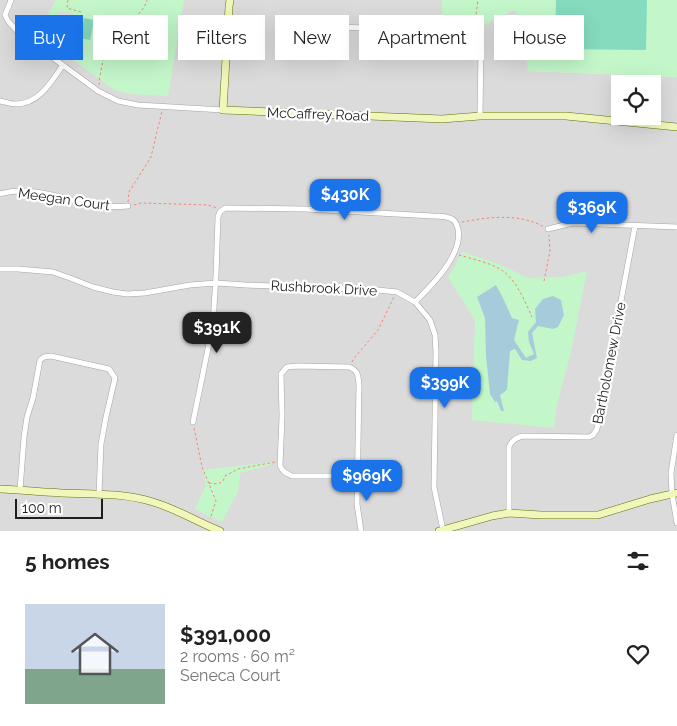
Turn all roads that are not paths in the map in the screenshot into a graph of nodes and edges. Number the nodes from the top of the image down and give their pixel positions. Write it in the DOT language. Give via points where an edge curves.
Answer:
graph roads {
  1 [pos="11,0"];
  2 [pos="230,0"];
  3 [pos="349,27"];
  4 [pos="64,65"];
  5 [pos="0,101"];
  6 [pos="223,110"];
  7 [pos="480,116"];
  8 [pos="677,127"];
  9 [pos="0,194"];
  10 [pos="128,206"];
  11 [pos="635,226"];
  12 [pos="677,227"];
  13 [pos="548,229"];
  14 [pos="0,269"];
  15 [pos="216,283"];
  16 [pos="416,302"];
  17 [pos="193,422"];
  18 [pos="677,435"];
  19 [pos="357,476"];
  20 [pos="0,489"];
  21 [pos="20,490"];
  22 [pos="674,493"];
  23 [pos="99,494"];
  24 [pos="509,513"];
  25 [pos="677,523"];
  26 [pos="207,526"];
  27 [pos="441,530"];
  28 [pos="220,531"];
  29 [pos="361,531"];
  1 -- 4 [label="street, McCaffrey Road" via="5,16 8,21"];
  2 -- 6 [label="street"];
  3 -- 7 [label="street" via="473,34 481,44"];
  4 -- 5 [label="street" via="41,95 16,104"];
  4 -- 6 [label="street, McCaffrey Road" via="98,91 118,101"];
  6 -- 7 [label="street, McCaffrey Road" via="442,118"];
  7 -- 8 [label="street, McCaffrey Road" via="566,116"];
  9 -- 10 [label="street, Meegan Court" via="22,191 106,207"];
  11 -- 12 [label="street"];
  11 -- 13 [label="street" via="573,223"];
  11 -- 24 [label="street, Bartholomew Drive" via="597,429 589,437 522,436 514,439 509,448"];
  14 -- 15 [label="street, Rushbrook Drive" via="54,272 93,287 127,294"];
  15 -- 16 [label="street, Rushbrook Drive" via="378,290 396,292"];
  15 -- 16 [label="street" via="217,220 220,212 228,208 452,218 458,232 454,254"];
  15 -- 17 [label="street" via="213,324"];
  16 -- 27 [label="street, Rushbrook Drive" via="430,320 435,335 434,487"];
  18 -- 22 [label="street" via="671,473"];
  19 -- 19 [label="street" via="359,384 356,371 349,367 290,366 281,380 282,470 292,476"];
  19 -- 29 [label="street"];
  20 -- 21 [label="street"];
  21 -- 23 [label="street"];
  21 -- 23 [label="street" via="27,417 40,360 51,356 109,368 115,378 101,444"];
  22 -- 24 [label="street" via="598,515"];
  22 -- 25 [label="street"];
  23 -- 26 [label="street" via="151,502"];
  24 -- 27 [label="street"];
  26 -- 28 [label="street"];
}
